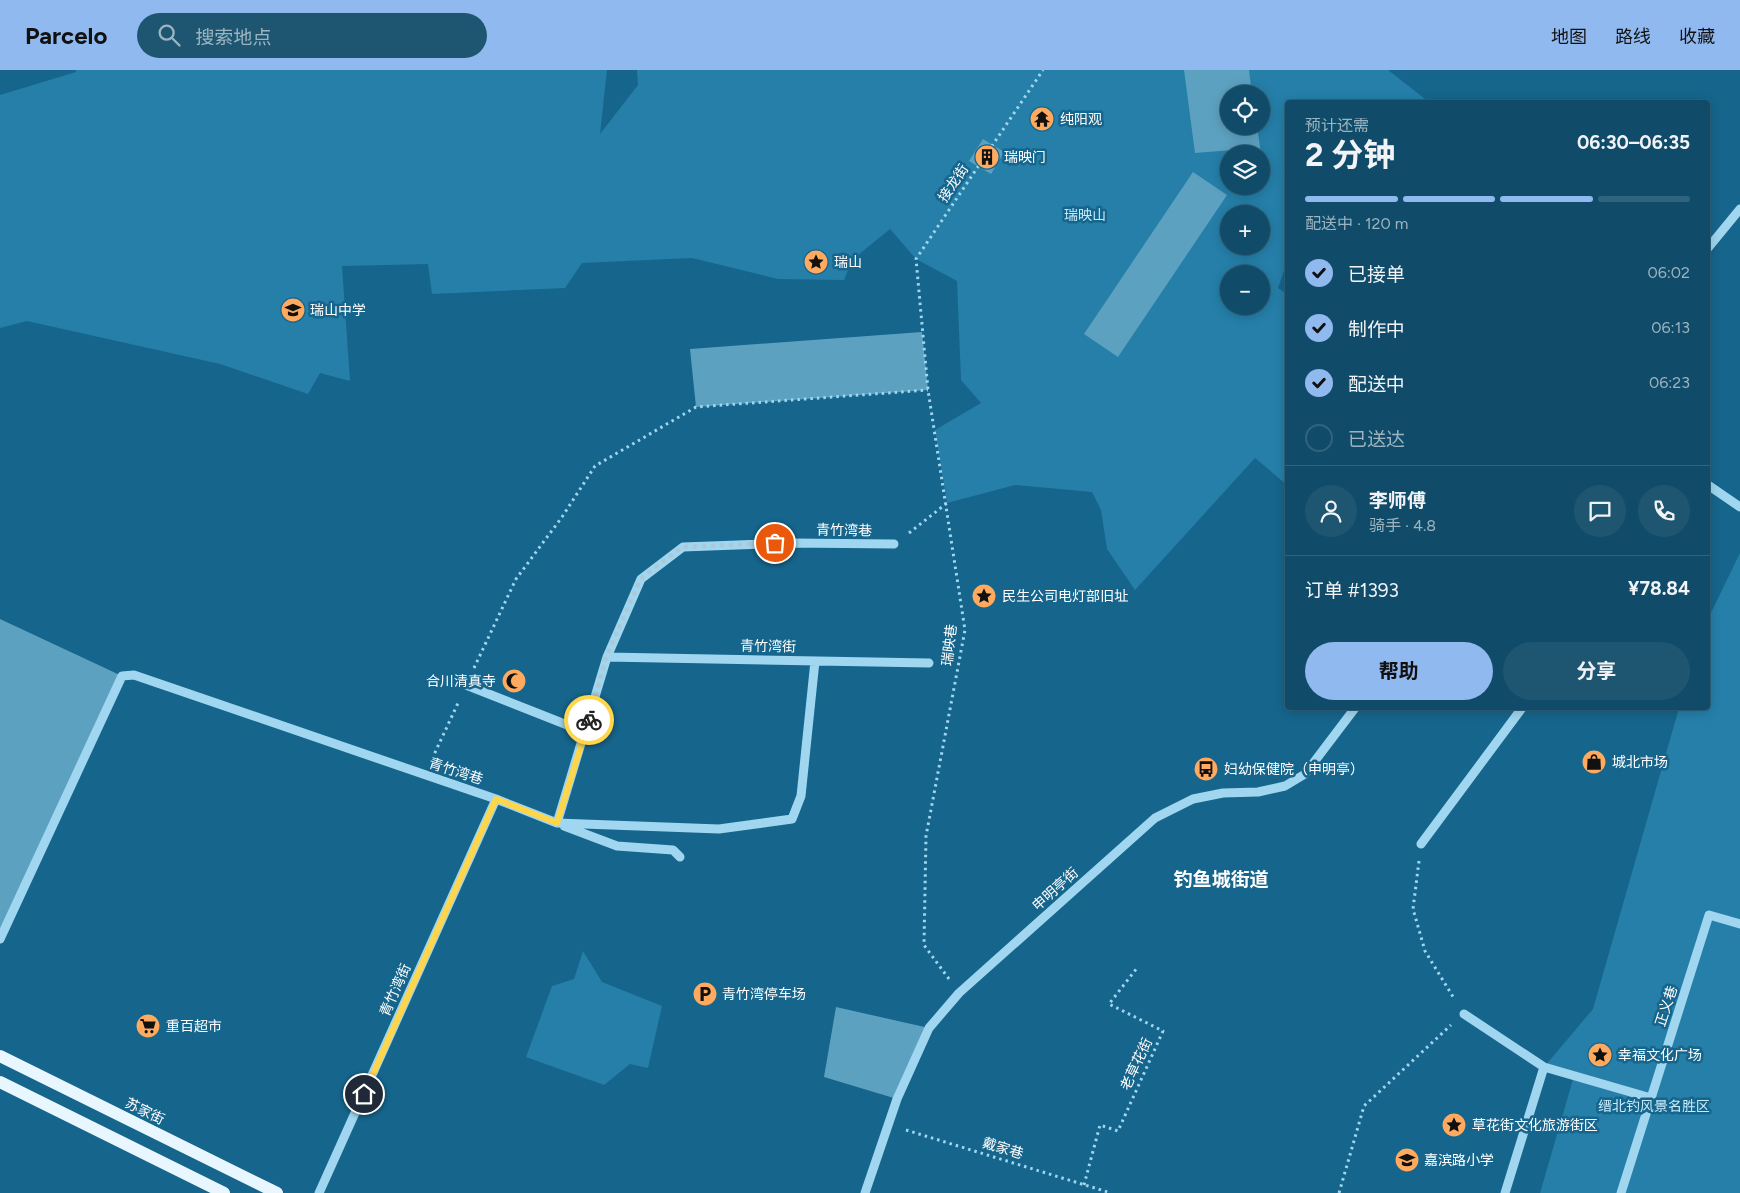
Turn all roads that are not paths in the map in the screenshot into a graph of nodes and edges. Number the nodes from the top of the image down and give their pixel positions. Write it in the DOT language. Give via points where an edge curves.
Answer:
graph roads {
  1 [pos="1740,209"];
  2 [pos="1710,246"];
  3 [pos="1710,486"];
  4 [pos="1740,507"];
  5 [pos="894,544"];
  6 [pos="606,657"];
  7 [pos="815,661"];
  8 [pos="929,663"];
  9 [pos="466,685"];
  10 [pos="1353,710"];
  11 [pos="1521,710"];
  12 [pos="586,732"];
  13 [pos="496,799"];
  14 [pos="557,823"];
  15 [pos="1421,844"];
  16 [pos="680,857"];
  17 [pos="1740,924"];
  18 [pos="0,939"];
  19 [pos="1464,1014"];
  20 [pos="0,1056"];
  21 [pos="1544,1067"];
  22 [pos="0,1082"];
  23 [pos="1651,1098"];
  24 [pos="224,1193"];
  25 [pos="277,1193"];
  26 [pos="319,1193"];
  27 [pos="865,1193"];
  28 [pos="1505,1193"];
  29 [pos="1621,1193"];
  1 -- 2 [label="street"];
  3 -- 4 [label="street"];
  5 -- 6 [label="street, 青竹湾巷" via="682,547 641,578"];
  6 -- 7 [label="street, 青竹湾街"];
  6 -- 12 [label="street, 青竹湾巷"];
  7 -- 8 [label="street, 青竹湾街"];
  7 -- 14 [label="street" via="801,796 792,819 719,829"];
  9 -- 12 [label="street"];
  10 -- 27 [label="street, 申明亭街" via="1305,774 1285,786 1193,799 1155,818 959,993 929,1028 897,1099"];
  11 -- 15 [label="street"];
  12 -- 14 [label="street, 青竹湾巷"];
  13 -- 14 [label="street, 青竹湾巷"];
  13 -- 18 [label="street, 青竹湾巷" via="134,675 122,676"];
  13 -- 26 [label="street, 青竹湾街"];
  14 -- 16 [label="street" via="617,846 673,850"];
  17 -- 23 [label="street, 正义巷" via="1709,916"];
  19 -- 21 [label="street"];
  20 -- 25 [label="main road, 苏家街"];
  21 -- 23 [label="street"];
  21 -- 28 [label="street"];
  22 -- 24 [label="main road"];
  23 -- 29 [label="street, 正义巷"];
}
